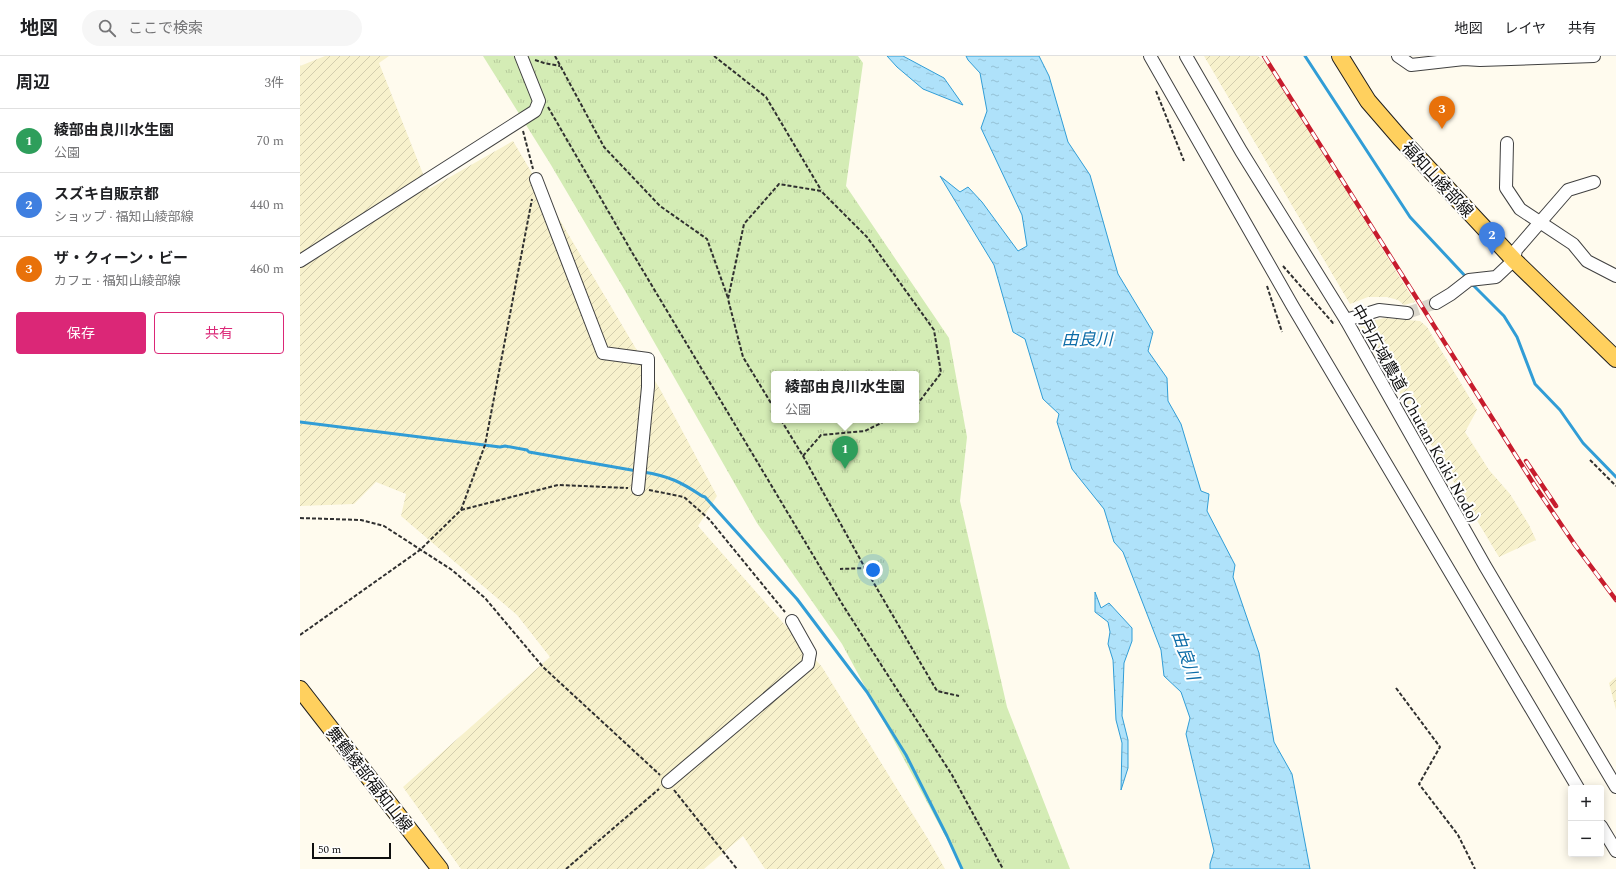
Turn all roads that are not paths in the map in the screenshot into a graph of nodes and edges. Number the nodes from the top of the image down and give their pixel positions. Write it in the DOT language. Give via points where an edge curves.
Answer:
graph roads {
  1 [pos="1150,56"];
  2 [pos="1186,56"];
  3 [pos="1340,56"];
  4 [pos="1398,56"];
  5 [pos="1594,56"];
  6 [pos="527,57"];
  7 [pos="1507,143"];
  8 [pos="536,179"];
  9 [pos="1594,182"];
  10 [pos="1540,223"];
  11 [pos="1514,260"];
  12 [pos="300,261"];
  13 [pos="1616,276"];
  14 [pos="1436,303"];
  15 [pos="1407,313"];
  16 [pos="1346,320"];
  17 [pos="1616,359"];
  18 [pos="638,489"];
  19 [pos="792,621"];
  20 [pos="300,688"];
  21 [pos="668,782"];
  22 [pos="1576,785"];
  23 [pos="1616,787"];
  24 [pos="1604,831"];
  25 [pos="1616,851"];
  26 [pos="440,869"];
  1 -- 22 [label="street" via="1292,305"];
  2 -- 16 [label="street, 中丹広域農道 (Chutan Koiki Nodo)" via="1241,151"];
  3 -- 11 [label="main road, 福知山綾部線" via="1368,101"];
  4 -- 5 [label="street" via="1411,65 1464,59"];
  6 -- 12 [label="street" via="540,101 535,111"];
  7 -- 10 [label="street" via="1506,188 1520,209"];
  8 -- 18 [label="street" via="603,353 648,359 648,387"];
  9 -- 10 [label="street" via="1568,190"];
  10 -- 11 [label="street" via="1516,250"];
  10 -- 13 [label="street" via="1573,244 1587,261"];
  11 -- 14 [label="street" via="1496,277 1470,280"];
  11 -- 17 [label="main road, 福知山綾部線"];
  15 -- 16 [label="street" via="1379,310"];
  16 -- 23 [label="street, 中丹広域農道 (Chutan Koiki Nodo)" via="1485,566"];
  19 -- 21 [label="street" via="810,653 808,664"];
  20 -- 26 [label="main road, 舞鶴綾部福知山線"];
  24 -- 25 [label="street"];
}
